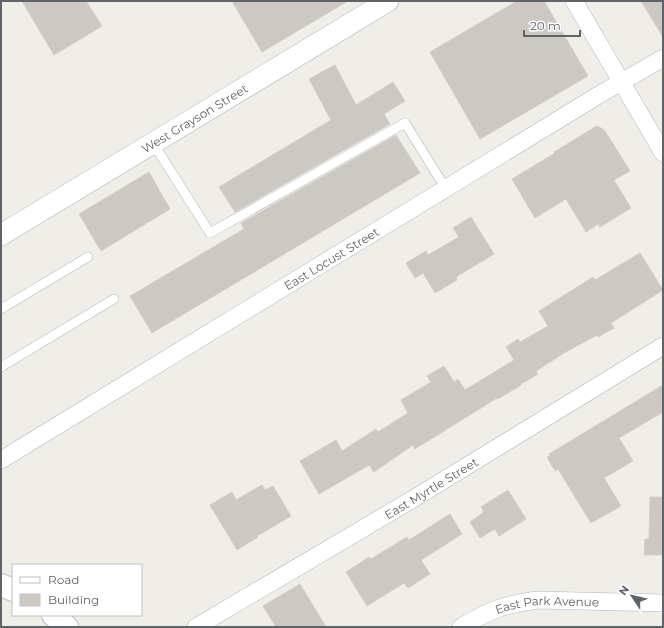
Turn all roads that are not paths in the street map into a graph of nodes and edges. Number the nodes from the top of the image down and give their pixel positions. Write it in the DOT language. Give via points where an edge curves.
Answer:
graph roads {
  1 [pos="388,1"];
  2 [pos="574,1"];
  3 [pos="663,58"];
  4 [pos="621,82"];
  5 [pos="153,143"];
  6 [pos="663,153"];
  7 [pos="446,189"];
  8 [pos="1,235"];
  9 [pos="88,257"];
  10 [pos="114,299"];
  11 [pos="1,309"];
  12 [pos="663,346"];
  13 [pos="1,367"];
  14 [pos="1,460"];
  15 [pos="1,585"];
  16 [pos="12,590"];
  17 [pos="663,604"];
  18 [pos="54,616"];
  19 [pos="67,627"];
  20 [pos="196,627"];
  21 [pos="461,627"];
  1 -- 5 [label="street, West Grayson Street"];
  2 -- 4 [label="street"];
  3 -- 4 [label="street, East Locust Street"];
  4 -- 6 [label="street"];
  4 -- 7 [label="street, East Locust Street"];
  5 -- 7 [label="lane" via="210,233 405,123"];
  5 -- 8 [label="street, West Grayson Street"];
  7 -- 14 [label="street, East Locust Street"];
  9 -- 11 [label="lane"];
  10 -- 13 [label="lane"];
  12 -- 20 [label="street, East Myrtle Street" via="413,499"];
  15 -- 16 [label="main road"];
  17 -- 21 [label="street, East Park Avenue" via="532,600 501,606"];
  18 -- 19 [label="main road"];
}
